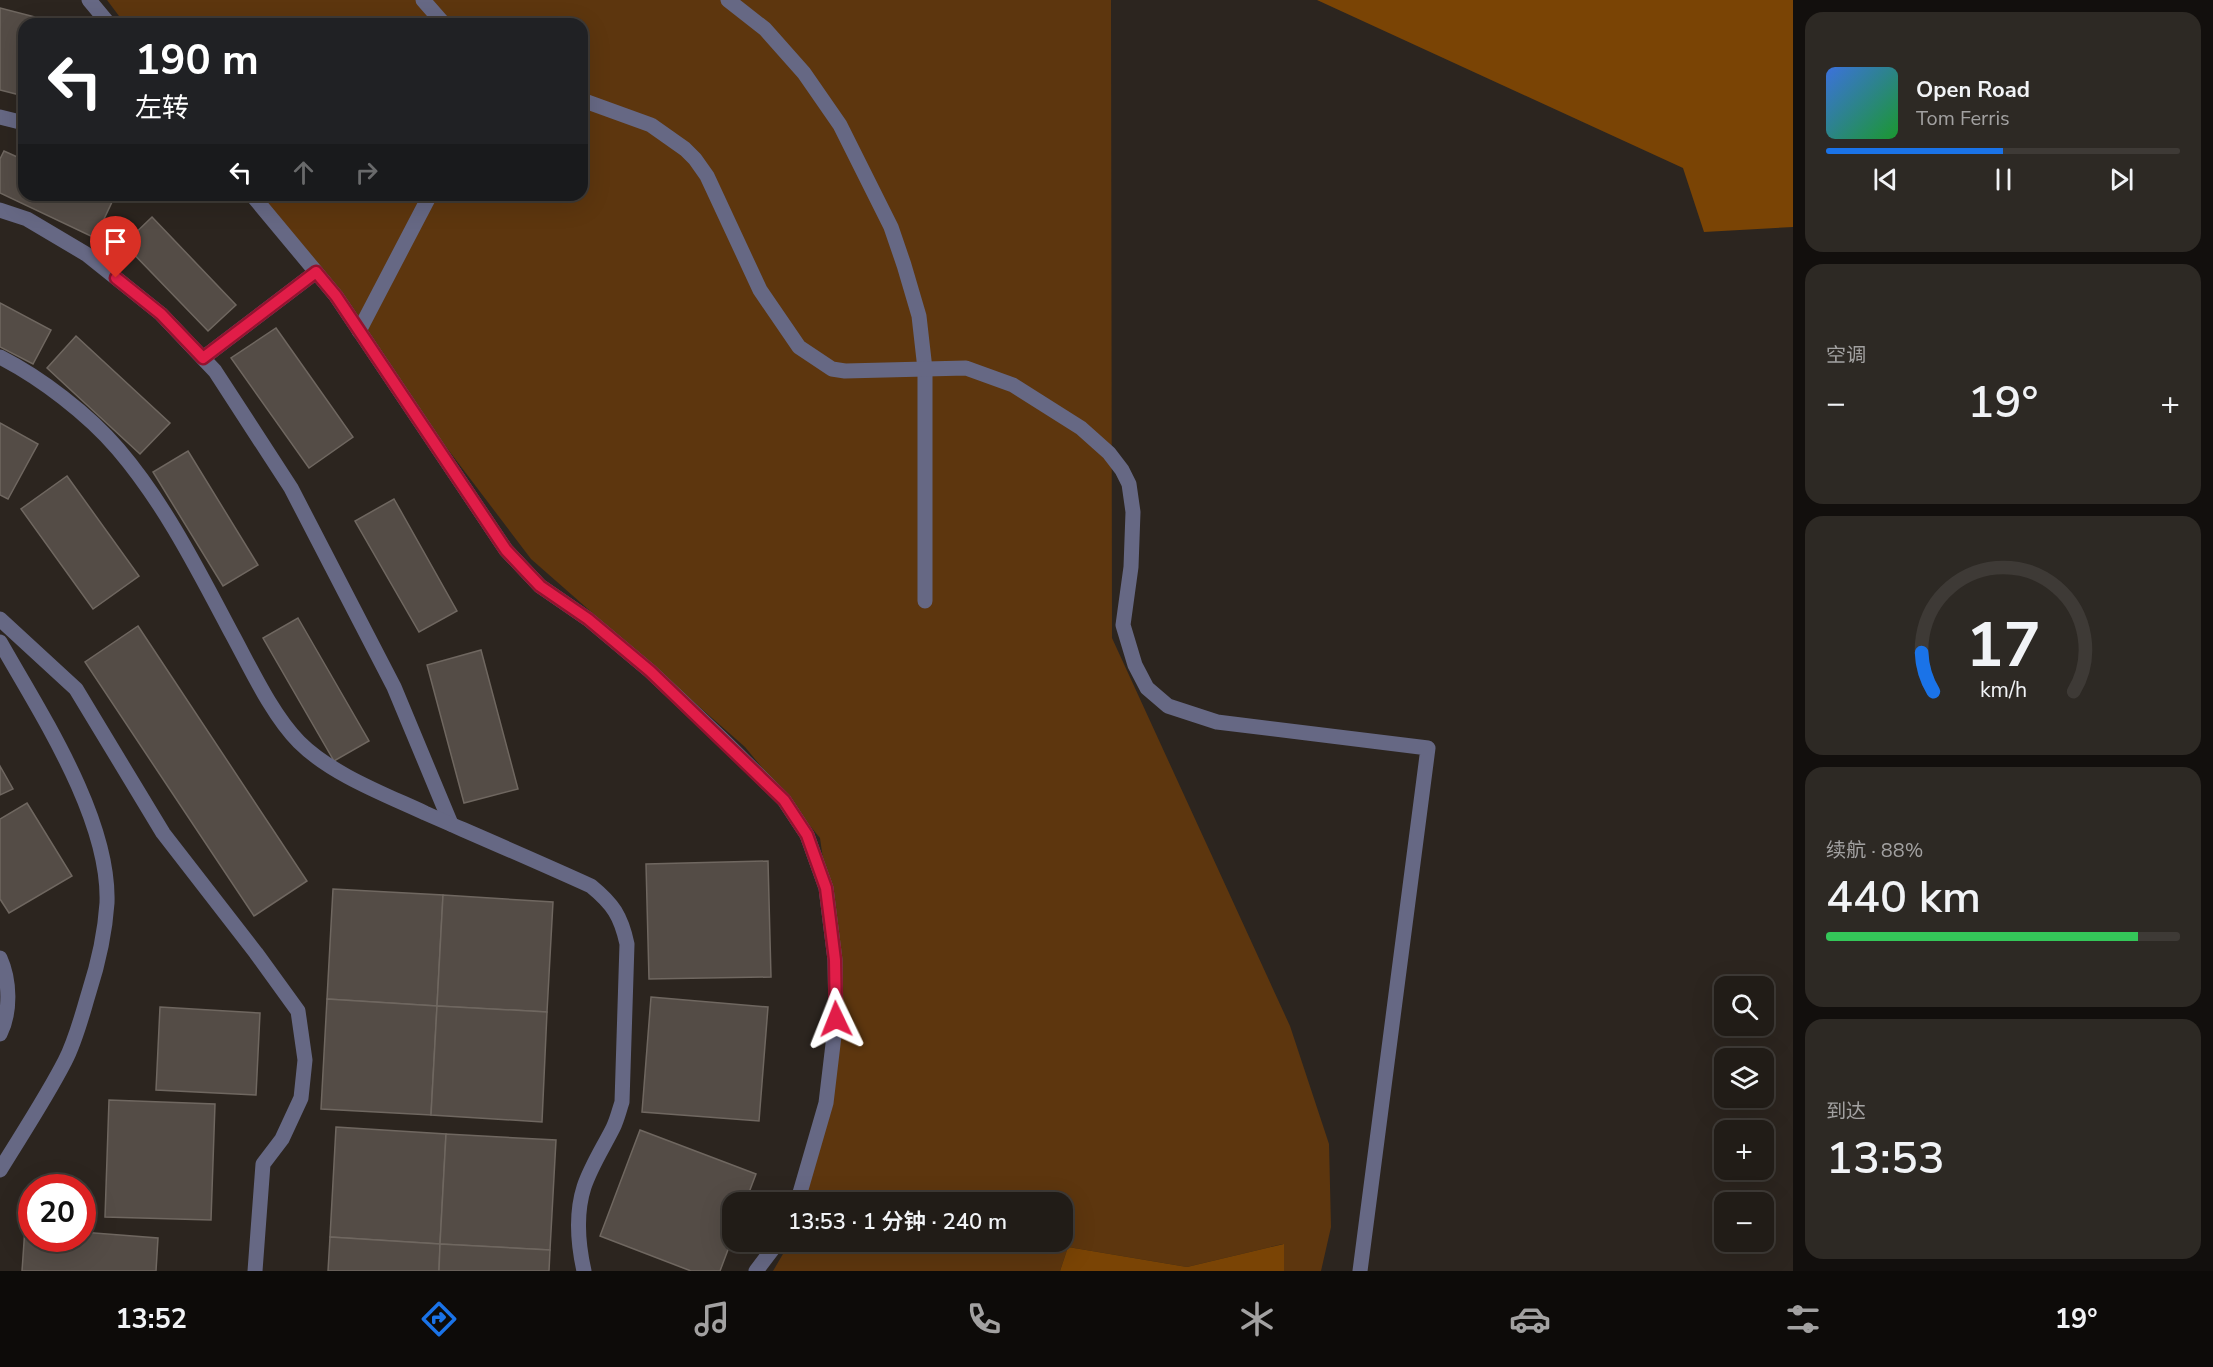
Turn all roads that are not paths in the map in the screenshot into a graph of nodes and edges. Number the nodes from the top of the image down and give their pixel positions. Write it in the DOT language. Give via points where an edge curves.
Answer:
graph roads {
  1 [pos="89,0"];
  2 [pos="423,0"];
  3 [pos="728,0"];
  4 [pos="104,18"];
  5 [pos="439,18"];
  6 [pos="588,102"];
  7 [pos="0,117"];
  8 [pos="18,122"];
  9 [pos="257,201"];
  10 [pos="427,201"];
  11 [pos="0,210"];
  12 [pos="316,272"];
  13 [pos="359,331"];
  14 [pos="0,357"];
  15 [pos="203,358"];
  16 [pos="925,369"];
  17 [pos="925,601"];
  18 [pos="0,619"];
  19 [pos="0,642"];
  20 [pos="451,824"];
  21 [pos="0,958"];
  22 [pos="0,1034"];
  23 [pos="0,1170"];
  24 [pos="800,1192"];
  25 [pos="770,1252"];
  26 [pos="255,1271"];
  27 [pos="584,1271"];
  28 [pos="756,1271"];
  29 [pos="1360,1271"];
  1 -- 4 [label="street"];
  2 -- 5 [label="street"];
  3 -- 16 [label="street" via="765,29 804,73 840,125 891,227 919,316"];
  6 -- 16 [label="street" via="651,125 695,159 707,176 760,290 799,346 832,369"];
  7 -- 8 [label="street"];
  9 -- 12 [label="street"];
  10 -- 13 [label="street"];
  11 -- 15 [label="street" via="27,219 86,254 161,314"];
  12 -- 13 [label="street"];
  12 -- 15 [label="street"];
  13 -- 24 [label="street" via="521,568 650,671 784,800 807,835 826,888 835,960 836,1019 825,1103"];
  14 -- 20 [label="street" via="46,386 117,448 154,497 270,702 298,742 331,767"];
  15 -- 20 [label="street" via="297,498 394,687"];
  16 -- 17 [label="street"];
  16 -- 29 [label="street" via="966,368 1013,385 1081,428 1122,470 1129,484 1132,512 1131,567 1123,625 1135,665 1147,688 1168,706 1217,722 1428,748"];
  18 -- 26 [label="street" via="76,689 163,833 298,1011 305,1060 301,1098 282,1139 263,1164"];
  19 -- 23 [label="street" via="67,762 89,815 102,857 107,902 93,982 66,1060"];
  20 -- 27 [label="street" via="591,886 609,901 622,922 627,944 622,1102 584,1189 578,1228"];
  21 -- 22 [label="street" via="9,999"];
  25 -- 28 [label="street"];
}
